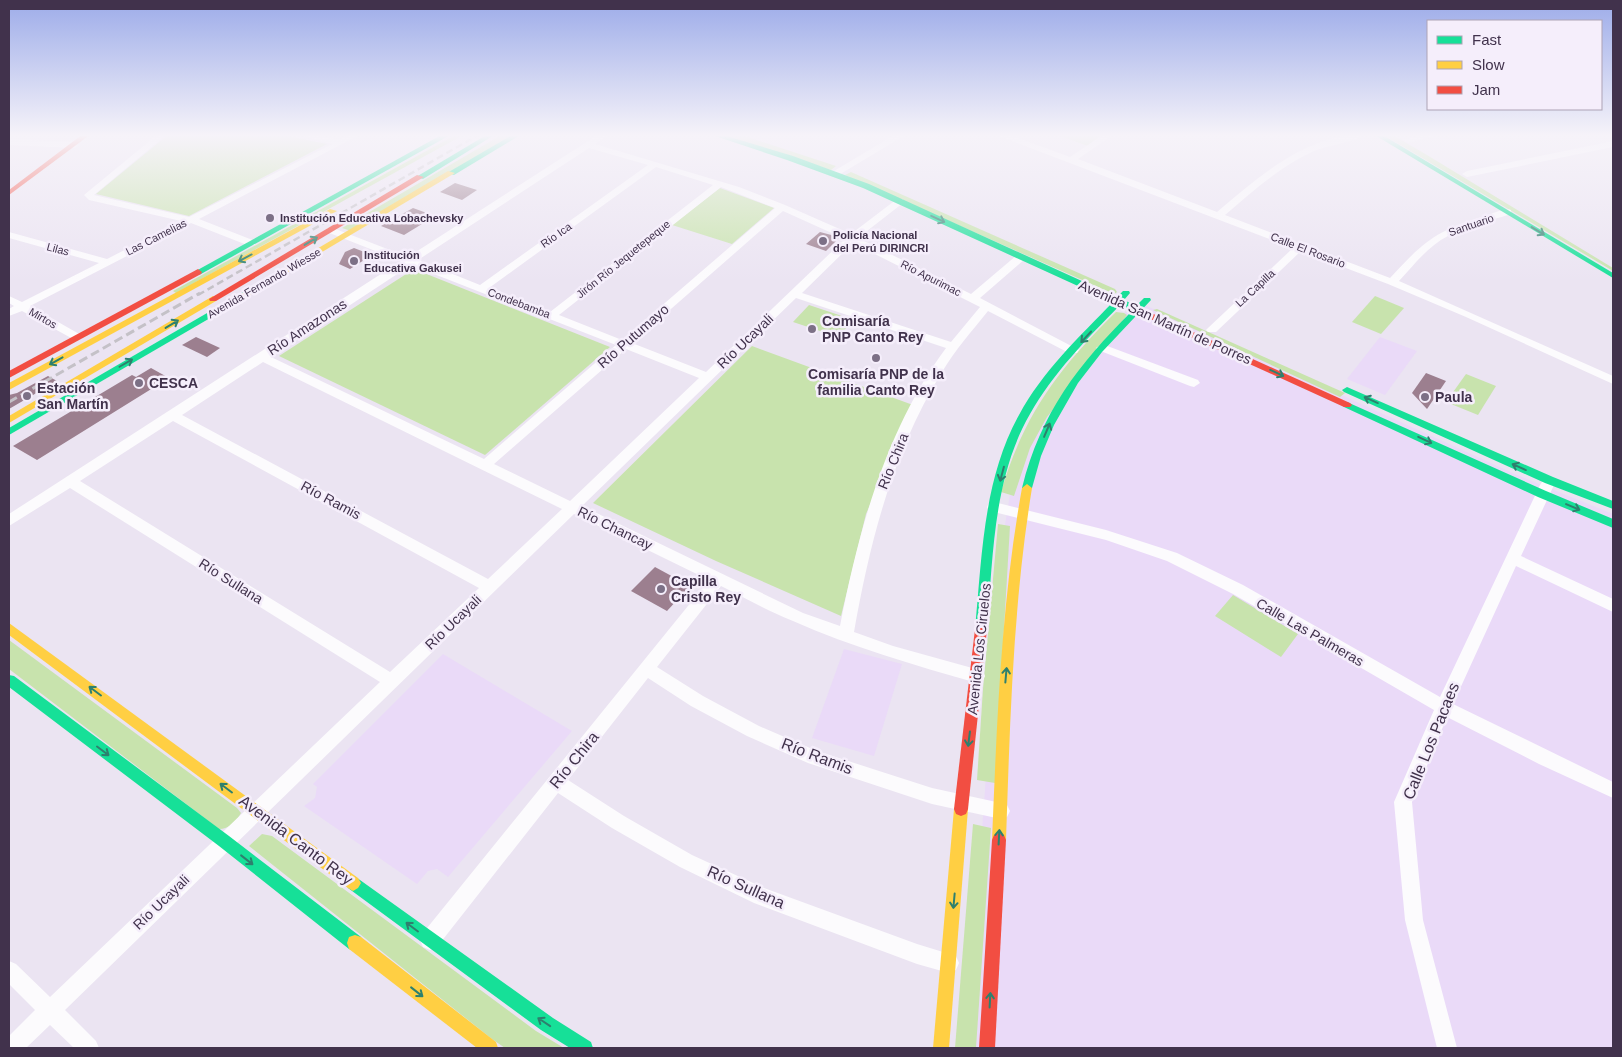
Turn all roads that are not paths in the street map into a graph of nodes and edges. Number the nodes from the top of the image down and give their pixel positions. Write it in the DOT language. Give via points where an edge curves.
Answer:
graph roads {
  1 [pos="22,183"];
  2 [pos="103,183"];
  3 [pos="260,183"];
  4 [pos="359,183"];
  5 [pos="382,183"];
  6 [pos="409,183"];
  7 [pos="435,183"];
  8 [pos="529,183"];
  9 [pos="628,183"];
  10 [pos="857,183"];
  11 [pos="880,183"];
  12 [pos="1133,183"];
  13 [pos="1258,183"];
  14 [pos="1459,183"];
  15 [pos="1481,183"];
  16 [pos="720,184"];
  17 [pos="9,193"];
  18 [pos="900,201"];
  19 [pos="782,207"];
  20 [pos="1508,212"];
  21 [pos="1219,216"];
  22 [pos="188,220"];
  23 [pos="330,230"];
  24 [pos="9,235"];
  25 [pos="346,236"];
  26 [pos="852,238"];
  27 [pos="251,243"];
  28 [pos="1299,247"];
  29 [pos="1021,257"];
  30 [pos="1056,260"];
  31 [pos="409,261"];
  32 [pos="108,262"];
  33 [pos="1613,264"];
  34 [pos="1613,276"];
  35 [pos="1392,282"];
  36 [pos="480,289"];
  37 [pos="1123,290"];
  38 [pos="795,294"];
  39 [pos="972,299"];
  40 [pos="9,300"];
  41 [pos="1118,301"];
  42 [pos="1151,302"];
  43 [pos="23,306"];
  44 [pos="986,306"];
  45 [pos="1138,309"];
  46 [pos="9,313"];
  47 [pos="551,316"];
  48 [pos="1212,330"];
  49 [pos="77,337"];
  50 [pos="624,344"];
  51 [pos="953,347"];
  52 [pos="1102,348"];
  53 [pos="1073,350"];
  54 [pos="262,357"];
  55 [pos="9,375"];
  56 [pos="708,377"];
  57 [pos="1613,380"];
  58 [pos="1194,383"];
  59 [pos="1336,385"];
  60 [pos="9,387"];
  61 [pos="1354,393"];
  62 [pos="1344,404"];
  63 [pos="172,415"];
  64 [pos="9,420"];
  65 [pos="9,432"];
  66 [pos="1482,450"];
  67 [pos="1474,463"];
  68 [pos="485,465"];
  69 [pos="70,481"];
  70 [pos="1546,487"];
  71 [pos="1613,505"];
  72 [pos="572,507"];
  73 [pos="994,507"];
  74 [pos="1022,514"];
  75 [pos="9,521"];
  76 [pos="1613,524"];
  77 [pos="1512,558"];
  78 [pos="718,579"];
  79 [pos="490,586"];
  80 [pos="1613,606"];
  81 [pos="9,628"];
  82 [pos="846,636"];
  83 [pos="646,669"];
  84 [pos="977,676"];
  85 [pos="9,680"];
  86 [pos="391,682"];
  87 [pos="1443,708"];
  88 [pos="556,782"];
  89 [pos="1613,790"];
  90 [pos="962,803"];
  91 [pos="256,811"];
  92 [pos="1001,811"];
  93 [pos="224,841"];
  94 [pos="430,940"];
  95 [pos="949,963"];
  96 [pos="9,971"];
  97 [pos="50,1011"];
  98 [pos="11,1048"];
  99 [pos="89,1048"];
  100 [pos="490,1048"];
  101 [pos="585,1048"];
  102 [pos="941,1048"];
  103 [pos="988,1048"];
  104 [pos="1447,1048"];
  1 -- 17 [label="main road"];
  2 -- 22 [label="street" via="89,195 92,198"];
  3 -- 22 [label="street, Las Camelias"];
  4 -- 27 [label="main road"];
  5 -- 60 [label="main road, one-way"];
  6 -- 23 [label="main road, Avenida Fernando Wiesse"];
  7 -- 25 [label="main road, Avenida Fernando Wiesse"];
  8 -- 31 [label="street, Río Amazonas"];
  9 -- 36 [label="street, Río Ica"];
  10 -- 18 [label="main road, Avenida San Martín de Porres"];
  11 -- 30 [label="main road"];
  12 -- 21 [label="street, Calle El Rosario"];
  13 -- 21 [label="street"];
  14 -- 20 [label="main road"];
  15 -- 33 [label="main road"];
  16 -- 19 [label="street, Río Apurimac"];
  16 -- 47 [label="street, Jirón Río Jequetepeque"];
  18 -- 26 [label="street, Río Ucayali"];
  18 -- 29 [label="main road, Avenida San Martín de Porres, one-way"];
  19 -- 26 [label="street, Río Apurimac"];
  19 -- 50 [label="street, Río Putumayo"];
  20 -- 34 [label="main road, one-way"];
  20 -- 35 [label="street, Santuario" via="1444,234 1429,244"];
  21 -- 28 [label="street, Calle El Rosario"];
  22 -- 27 [label="street"];
  22 -- 32 [label="street, Las Camelias"];
  23 -- 25 [label="street, Condebamba"];
  64 -- 23 [label="main road, Avenida Fernando Wiesse, one-way"];
  24 -- 32 [label="street, Lilas"];
  25 -- 31 [label="street, Condebamba"];
  65 -- 25 [label="main road, Avenida Fernando Wiesse, one-way"];
  26 -- 38 [label="street, Río Ucayali"];
  26 -- 39 [label="street, Río Apurimac"];
  27 -- 49 [label="main road"];
  28 -- 35 [label="street, Calle El Rosario"];
  28 -- 48 [label="street, La Capilla"];
  29 -- 39 [label="street"];
  29 -- 41 [label="main road, Avenida San Martín de Porres"];
  31 -- 36 [label="street, Condebamba"];
  31 -- 54 [label="street, Río Amazonas"];
  32 -- 43 [label="street, Las Camelias"];
  35 -- 57 [label="street, Calle El Rosario"];
  36 -- 47 [label="street, Condebamba"];
  37 -- 41 [label="main road, Avenida Los Ciruelos"];
  37 -- 42 [label="main road, Avenida San Martín de Porres"];
  38 -- 51 [label="street"];
  38 -- 56 [label="street, Río Ucayali"];
  39 -- 44 [label="street, Río Apurimac"];
  40 -- 43 [label="street, Mirtos"];
  41 -- 45 [label="main road, Avenida San Martín de Porres"];
  41 -- 53 [label="main road, Avenida Los Ciruelos, one-way"];
  42 -- 45 [label="main road, Avenida Los Ciruelos"];
  43 -- 46 [label="street, Las Camelias"];
  43 -- 49 [label="street, Mirtos"];
  44 -- 51 [label="street, Río Chira"];
  44 -- 53 [label="street, Río Apurimac"];
  45 -- 52 [label="main road, Avenida Los Ciruelos"];
  45 -- 62 [label="main road, Avenida San Martín de Porres, one-way"];
  47 -- 50 [label="street, Condebamba"];
  49 -- 55 [label="main road"];
  50 -- 56 [label="street, Condebamba"];
  50 -- 68 [label="street, Río Putumayo"];
  51 -- 82 [label="street, Río Chira" via="919,401 889,466 864,543"];
  52 -- 58 [label="street"];
  74 -- 52 [label="main road, Avenida Los Ciruelos, one-way" via="1039,449 1053,418 1068,391"];
  53 -- 73 [label="main road, Avenida Los Ciruelos, one-way" via="1043,384 1023,417 1001,473"];
  54 -- 63 [label="street, Río Amazonas"];
  54 -- 68 [label="street, Río Chancay"];
  56 -- 72 [label="street, Río Ucayali"];
  59 -- 61 [label="main road, Avenida San Martín de Porres"];
  61 -- 62 [label="main road"];
  66 -- 61 [label="main road, Avenida San Martín de Porres, one-way"];
  62 -- 67 [label="main road, Avenida San Martín de Porres, one-way"];
  63 -- 69 [label="street, Río Amazonas"];
  63 -- 79 [label="street, Río Ramis"];
  66 -- 67 [label="main road"];
  70 -- 66 [label="main road, Avenida San Martín de Porres, one-way"];
  67 -- 70 [label="main road, Avenida San Martín de Porres"];
  68 -- 72 [label="street, Río Chancay"];
  69 -- 75 [label="street, Río Amazonas"];
  69 -- 86 [label="street, Río Sullana"];
  70 -- 71 [label="main road, Avenida San Martín de Porres"];
  70 -- 76 [label="main road, Avenida San Martín de Porres, one-way"];
  70 -- 77 [label="street, Calle Los Pacaes"];
  72 -- 78 [label="street, Río Chancay"];
  72 -- 79 [label="street, Río Ucayali"];
  73 -- 74 [label="street, Calle Las Palmeras"];
  73 -- 84 [label="main road, Avenida Los Ciruelos"];
  74 -- 87 [label="street, Calle Las Palmeras" via="1116,537 1173,558 1219,580"];
  92 -- 74 [label="main road, Avenida Los Ciruelos, one-way" via="1005,682"];
  77 -- 80 [label="street"];
  77 -- 87 [label="street, Calle Los Pacaes"];
  78 -- 82 [label="street, Río Chancay"];
  78 -- 83 [label="street, Río Chira"];
  79 -- 86 [label="street, Río Ucayali"];
  91 -- 81 [label="main road, Avenida Canto Rey, one-way"];
  82 -- 84 [label="street, Río Chancay"];
  83 -- 88 [label="street, Río Chira"];
  83 -- 90 [label="street, Río Ramis" via="753,731 814,758"];
  84 -- 90 [label="main road, Avenida Los Ciruelos, one-way"];
  85 -- 93 [label="main road, one-way"];
  86 -- 91 [label="street, Río Ucayali"];
  87 -- 89 [label="street, Calle Las Palmeras"];
  87 -- 104 [label="street, Calle Los Pacaes" via="1403,802 1414,920"];
  88 -- 94 [label="street, Río Chira"];
  88 -- 95 [label="street, Río Sullana" via="686,860 762,896"];
  90 -- 92 [label="street, Río Ramis"];
  90 -- 95 [label="main road, Avenida Los Ciruelos, one-way"];
  91 -- 93 [label="street, Río Ucayali"];
  94 -- 91 [label="main road, Avenida Canto Rey, one-way"];
  103 -- 92 [label="main road, Avenida Los Ciruelos, one-way"];
  93 -- 97 [label="street, Río Ucayali"];
  93 -- 100 [label="main road, one-way"];
  101 -- 94 [label="main road, Avenida Canto Rey, one-way" via="546,1024"];
  95 -- 102 [label="main road, Avenida Los Ciruelos"];
  96 -- 97 [label="street"];
  97 -- 98 [label="street, Río Ucayali"];
  97 -- 99 [label="street"];
}
